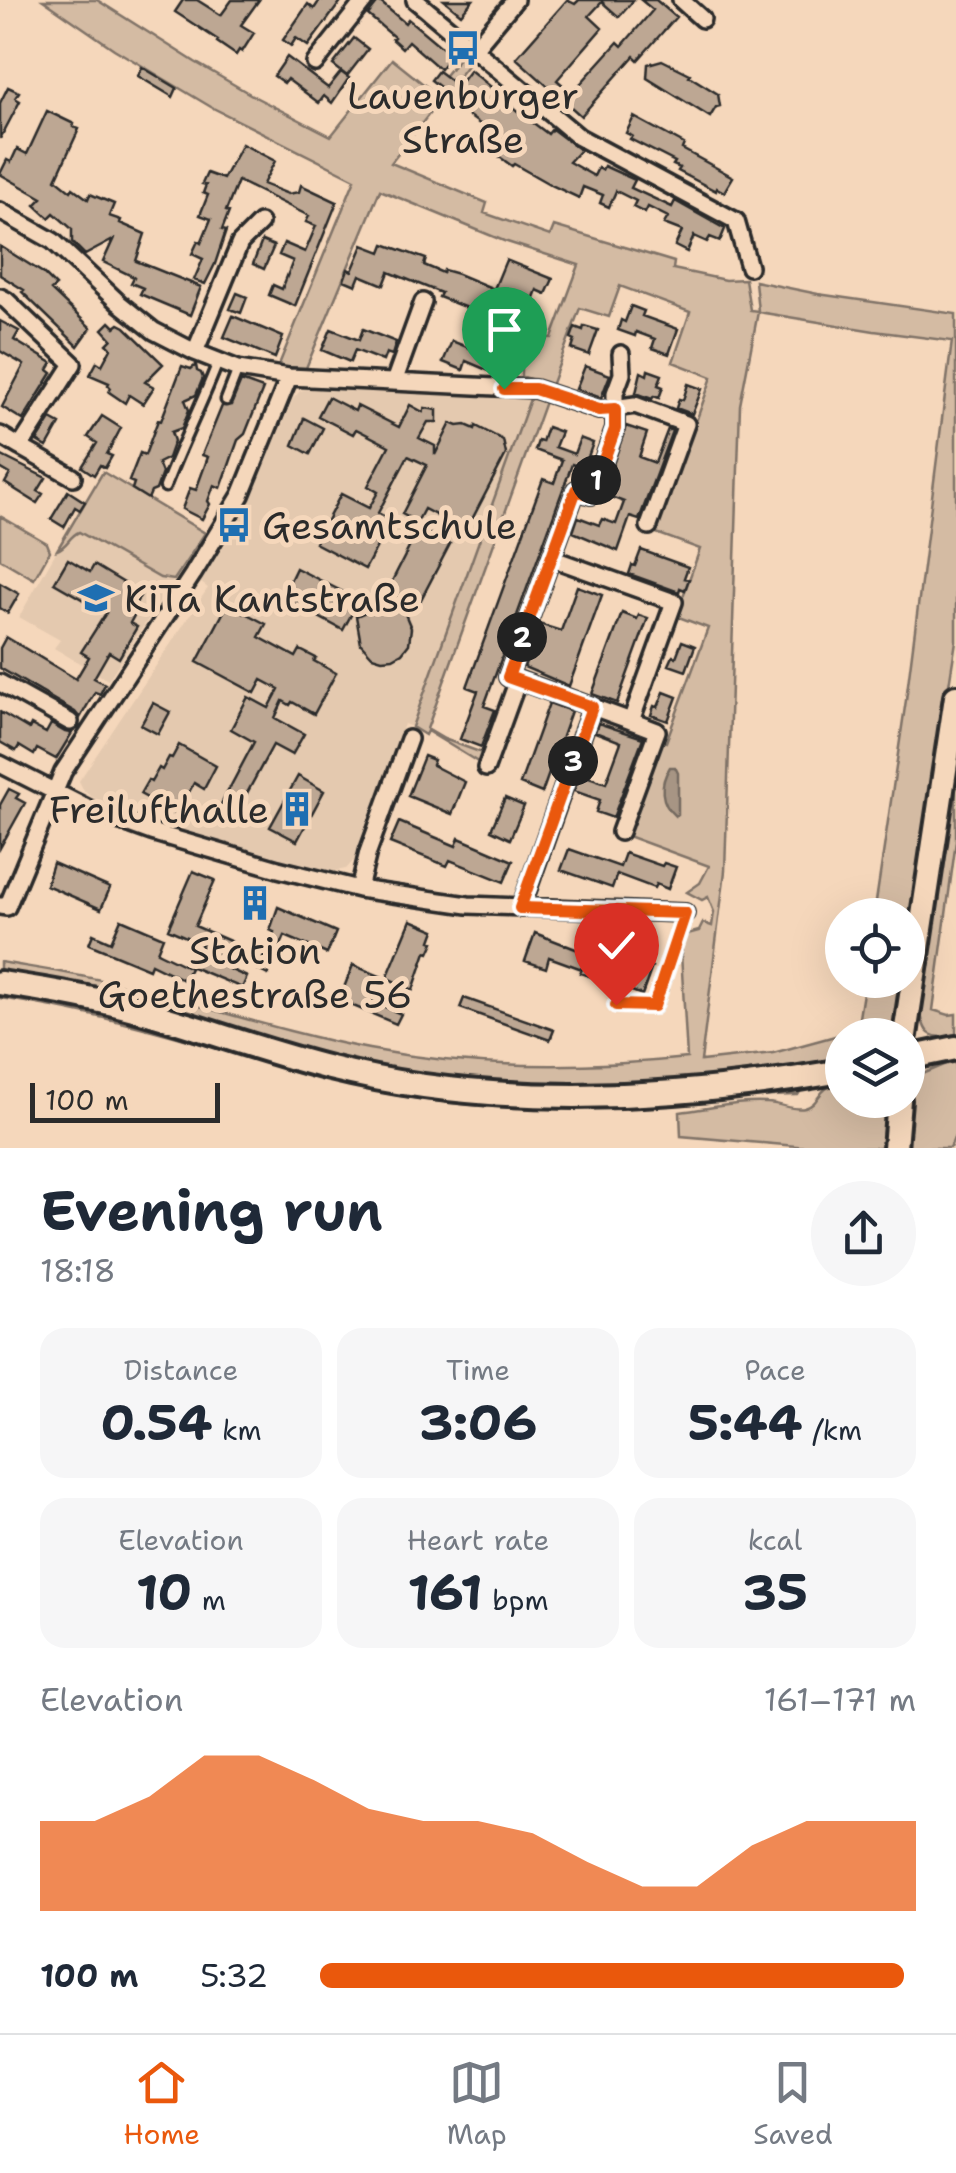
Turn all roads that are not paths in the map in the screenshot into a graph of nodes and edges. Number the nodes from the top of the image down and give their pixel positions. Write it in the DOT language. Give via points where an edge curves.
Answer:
graph roads {
  1 [pos="365,0"];
  2 [pos="415,0"];
  3 [pos="515,0"];
  4 [pos="681,0"];
  5 [pos="702,19"];
  6 [pos="474,48"];
  7 [pos="314,63"];
  8 [pos="0,211"];
  9 [pos="260,223"];
  10 [pos="750,267"];
  11 [pos="0,297"];
  12 [pos="423,302"];
  13 [pos="195,352"];
  14 [pos="621,354"];
  15 [pos="218,362"];
  16 [pos="238,369"];
  17 [pos="290,377"];
  18 [pos="394,382"];
  19 [pos="226,400"];
  20 [pos="615,409"];
  21 [pos="0,436"];
  22 [pos="20,446"];
  23 [pos="72,478"];
  24 [pos="165,486"];
  25 [pos="650,526"];
  26 [pos="551,558"];
  27 [pos="518,680"];
  28 [pos="0,683"];
  29 [pos="956,698"];
  30 [pos="592,707"];
  31 [pos="631,721"];
  32 [pos="70,722"];
  33 [pos="409,739"];
  34 [pos="0,764"];
  35 [pos="486,768"];
  36 [pos="54,790"];
  37 [pos="620,832"];
  38 [pos="359,889"];
  39 [pos="0,906"];
  40 [pos="520,908"];
  41 [pos="685,913"];
  42 [pos="0,983"];
  43 [pos="616,1005"];
  44 [pos="908,1018"];
  45 [pos="956,1048"];
  46 [pos="925,1054"];
  47 [pos="825,1073"];
  48 [pos="898,1118"];
  49 [pos="895,1148"];
  1 -- 7 [label="street"];
  2 -- 6 [label="street"];
  3 -- 6 [label="street"];
  4 -- 5 [label="street"];
  6 -- 10 [label="street" via="579,136 736,220"];
  8 -- 13 [label="street" via="53,241 154,331"];
  9 -- 13 [label="street" via="240,243"];
  11 -- 22 [label="street" via="73,364"];
  12 -- 18 [label="street"];
  13 -- 15 [label="street"];
  14 -- 20 [label="street"];
  15 -- 16 [label="street"];
  15 -- 24 [label="lane"];
  16 -- 17 [label="street"];
  16 -- 19 [label="lane"];
  17 -- 18 [label="street"];
  17 -- 36 [label="street" via="241,495"];
  18 -- 20 [label="street" via="535,389"];
  20 -- 25 [label="street" via="635,405 686,424"];
  20 -- 26 [label="street" via="615,429 591,495 576,490"];
  21 -- 22 [label="street"];
  22 -- 23 [label="street"];
  26 -- 27 [label="street" via="508,677"];
  26 -- 31 [label="street" via="674,602"];
  27 -- 30 [label="street"];
  27 -- 35 [label="street"];
  28 -- 32 [label="street"];
  29 -- 44 [label="main road"];
  30 -- 31 [label="street"];
  30 -- 40 [label="street"];
  31 -- 37 [label="street" via="657,731"];
  33 -- 38 [label="street"];
  34 -- 36 [label="street"];
  36 -- 38 [label="street" via="151,832"];
  36 -- 39 [label="street" via="8,906"];
  38 -- 40 [label="street"];
  40 -- 41 [label="street"];
  41 -- 43 [label="lane" via="654,1006"];
  42 -- 47 [label="main road" via="140,1010 331,1068 426,1086 608,1096"];
  45 -- 46 [label="main road"];
  48 -- 49 [label="main road"];
}
